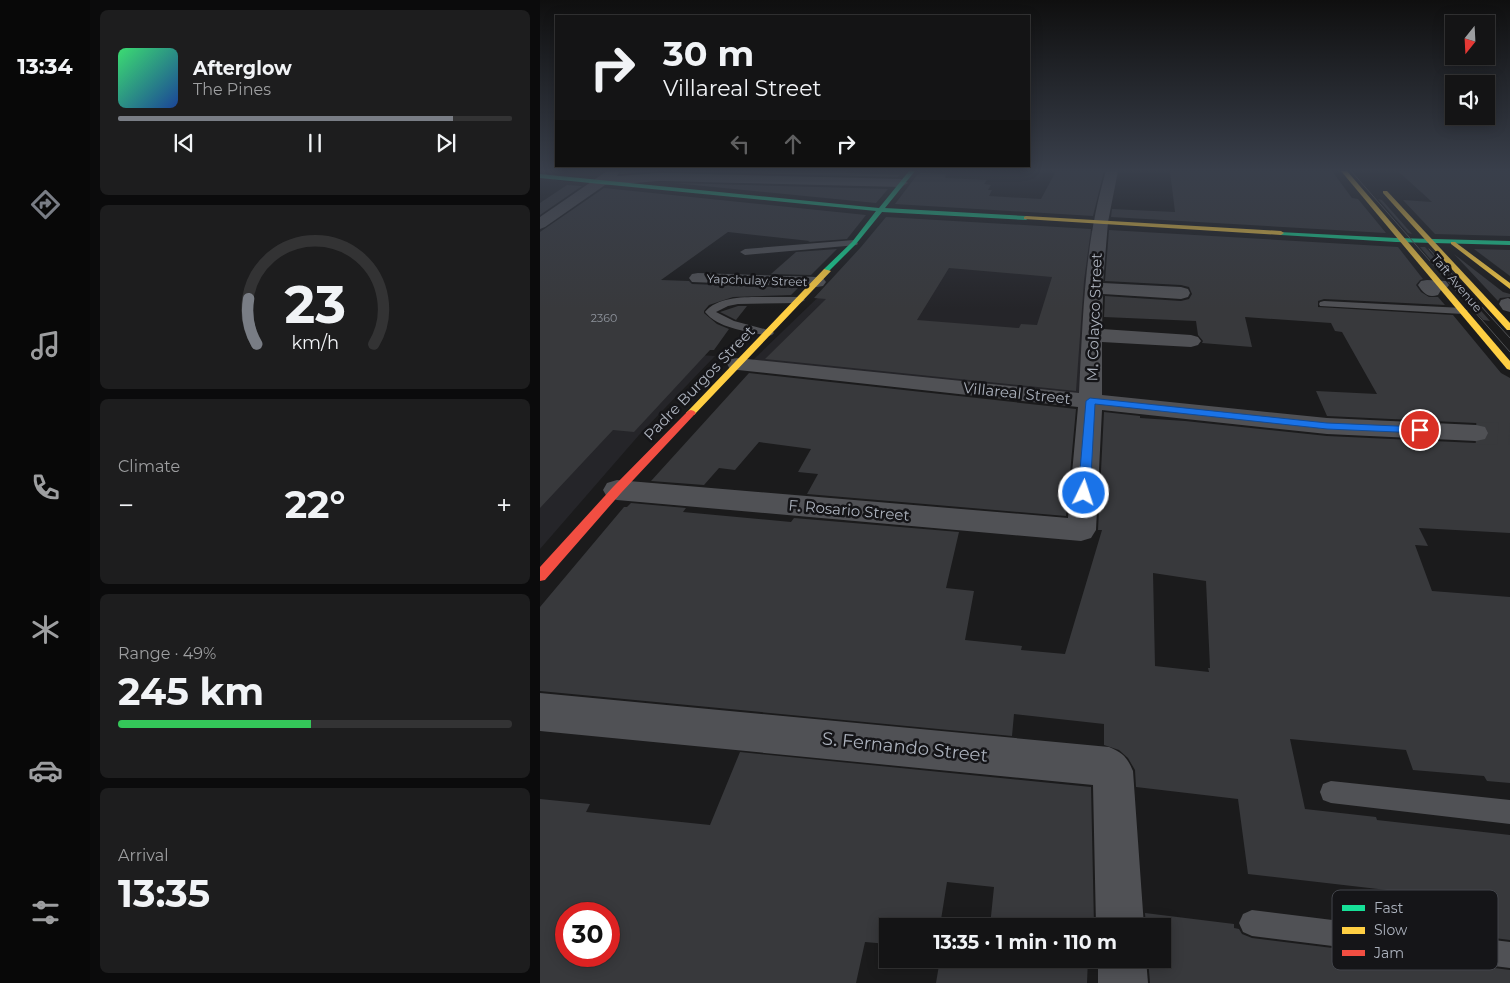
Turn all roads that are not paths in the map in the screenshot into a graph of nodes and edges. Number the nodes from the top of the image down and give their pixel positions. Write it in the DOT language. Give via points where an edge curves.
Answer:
graph roads {
  1 [pos="875,217"];
  2 [pos="988,217"];
  3 [pos="1101,217"];
  4 [pos="1383,217"];
  5 [pos="1408,217"];
  6 [pos="1099,224"];
  7 [pos="1403,241"];
  8 [pos="1431,242"];
  9 [pos="854,243"];
  10 [pos="1453,243"];
  11 [pos="1510,243"];
  12 [pos="745,252"];
  13 [pos="698,278"];
  14 [pos="817,282"];
  15 [pos="1094,288"];
  16 [pos="1181,293"];
  17 [pos="800,300"];
  18 [pos="1324,304"];
  19 [pos="1507,305"];
  20 [pos="1462,311"];
  21 [pos="1510,328"];
  22 [pos="768,333"];
  23 [pos="1093,335"];
  24 [pos="1190,341"];
  25 [pos="738,364"];
  26 [pos="1510,367"];
  27 [pos="1090,401"];
  28 [pos="1476,432"];
  29 [pos="617,490"];
  30 [pos="1081,530"];
  31 [pos="540,576"];
  32 [pos="540,712"];
  33 [pos="1331,792"];
  34 [pos="1510,812"];
  35 [pos="1120,918"];
  36 [pos="1252,923"];
  37 [pos="1332,933"];
  38 [pos="1122,968"];
  39 [pos="1123,983"];
  1 -- 9 [label="main road, Padre Burgos Street"];
  2 -- 6 [label="main road"];
  3 -- 6 [label="street, M. Colayco Street"];
  4 -- 7 [label="main road, Taft Avenue"];
  5 -- 8 [label="main road, Taft Avenue"];
  6 -- 7 [label="main road"];
  6 -- 15 [label="street, M. Colayco Street"];
  7 -- 8 [label="main road"];
  7 -- 20 [label="main road, Taft Avenue" via="1436,288"];
  8 -- 10 [label="main road"];
  8 -- 19 [label="main road, Taft Avenue"];
  9 -- 12 [label="lane"];
  9 -- 14 [label="main road, Padre Burgos Street"];
  10 -- 11 [label="main road"];
  10 -- 19 [label="main road"];
  13 -- 14 [label="street, Yapchulay Street"];
  14 -- 17 [label="main road, Padre Burgos Street"];
  15 -- 16 [label="street"];
  15 -- 23 [label="street, M. Colayco Street"];
  17 -- 22 [label="main road, Padre Burgos Street"];
  17 -- 22 [label="lane" via="730,302 718,304 710,312 730,324"];
  18 -- 20 [label="lane"];
  19 -- 21 [label="main road, Taft Avenue"];
  20 -- 26 [label="main road, Taft Avenue"];
  22 -- 25 [label="main road, Padre Burgos Street"];
  23 -- 24 [label="street"];
  23 -- 27 [label="street, M. Colayco Street"];
  25 -- 27 [label="street, Villareal Street"];
  25 -- 29 [label="main road, Padre Burgos Street"];
  27 -- 28 [label="street, Villareal Street" via="1327,426"];
  27 -- 30 [label="street, M. Colayco Street"];
  29 -- 30 [label="street, F. Rosario Street"];
  29 -- 31 [label="main road, Padre Burgos Street"];
  32 -- 35 [label="street, S. Fernando Street" via="1110,767 1113,771"];
  33 -- 34 [label="lane"];
  36 -- 37 [label="lane"];
  38 -- 39 [label="street"];
}
